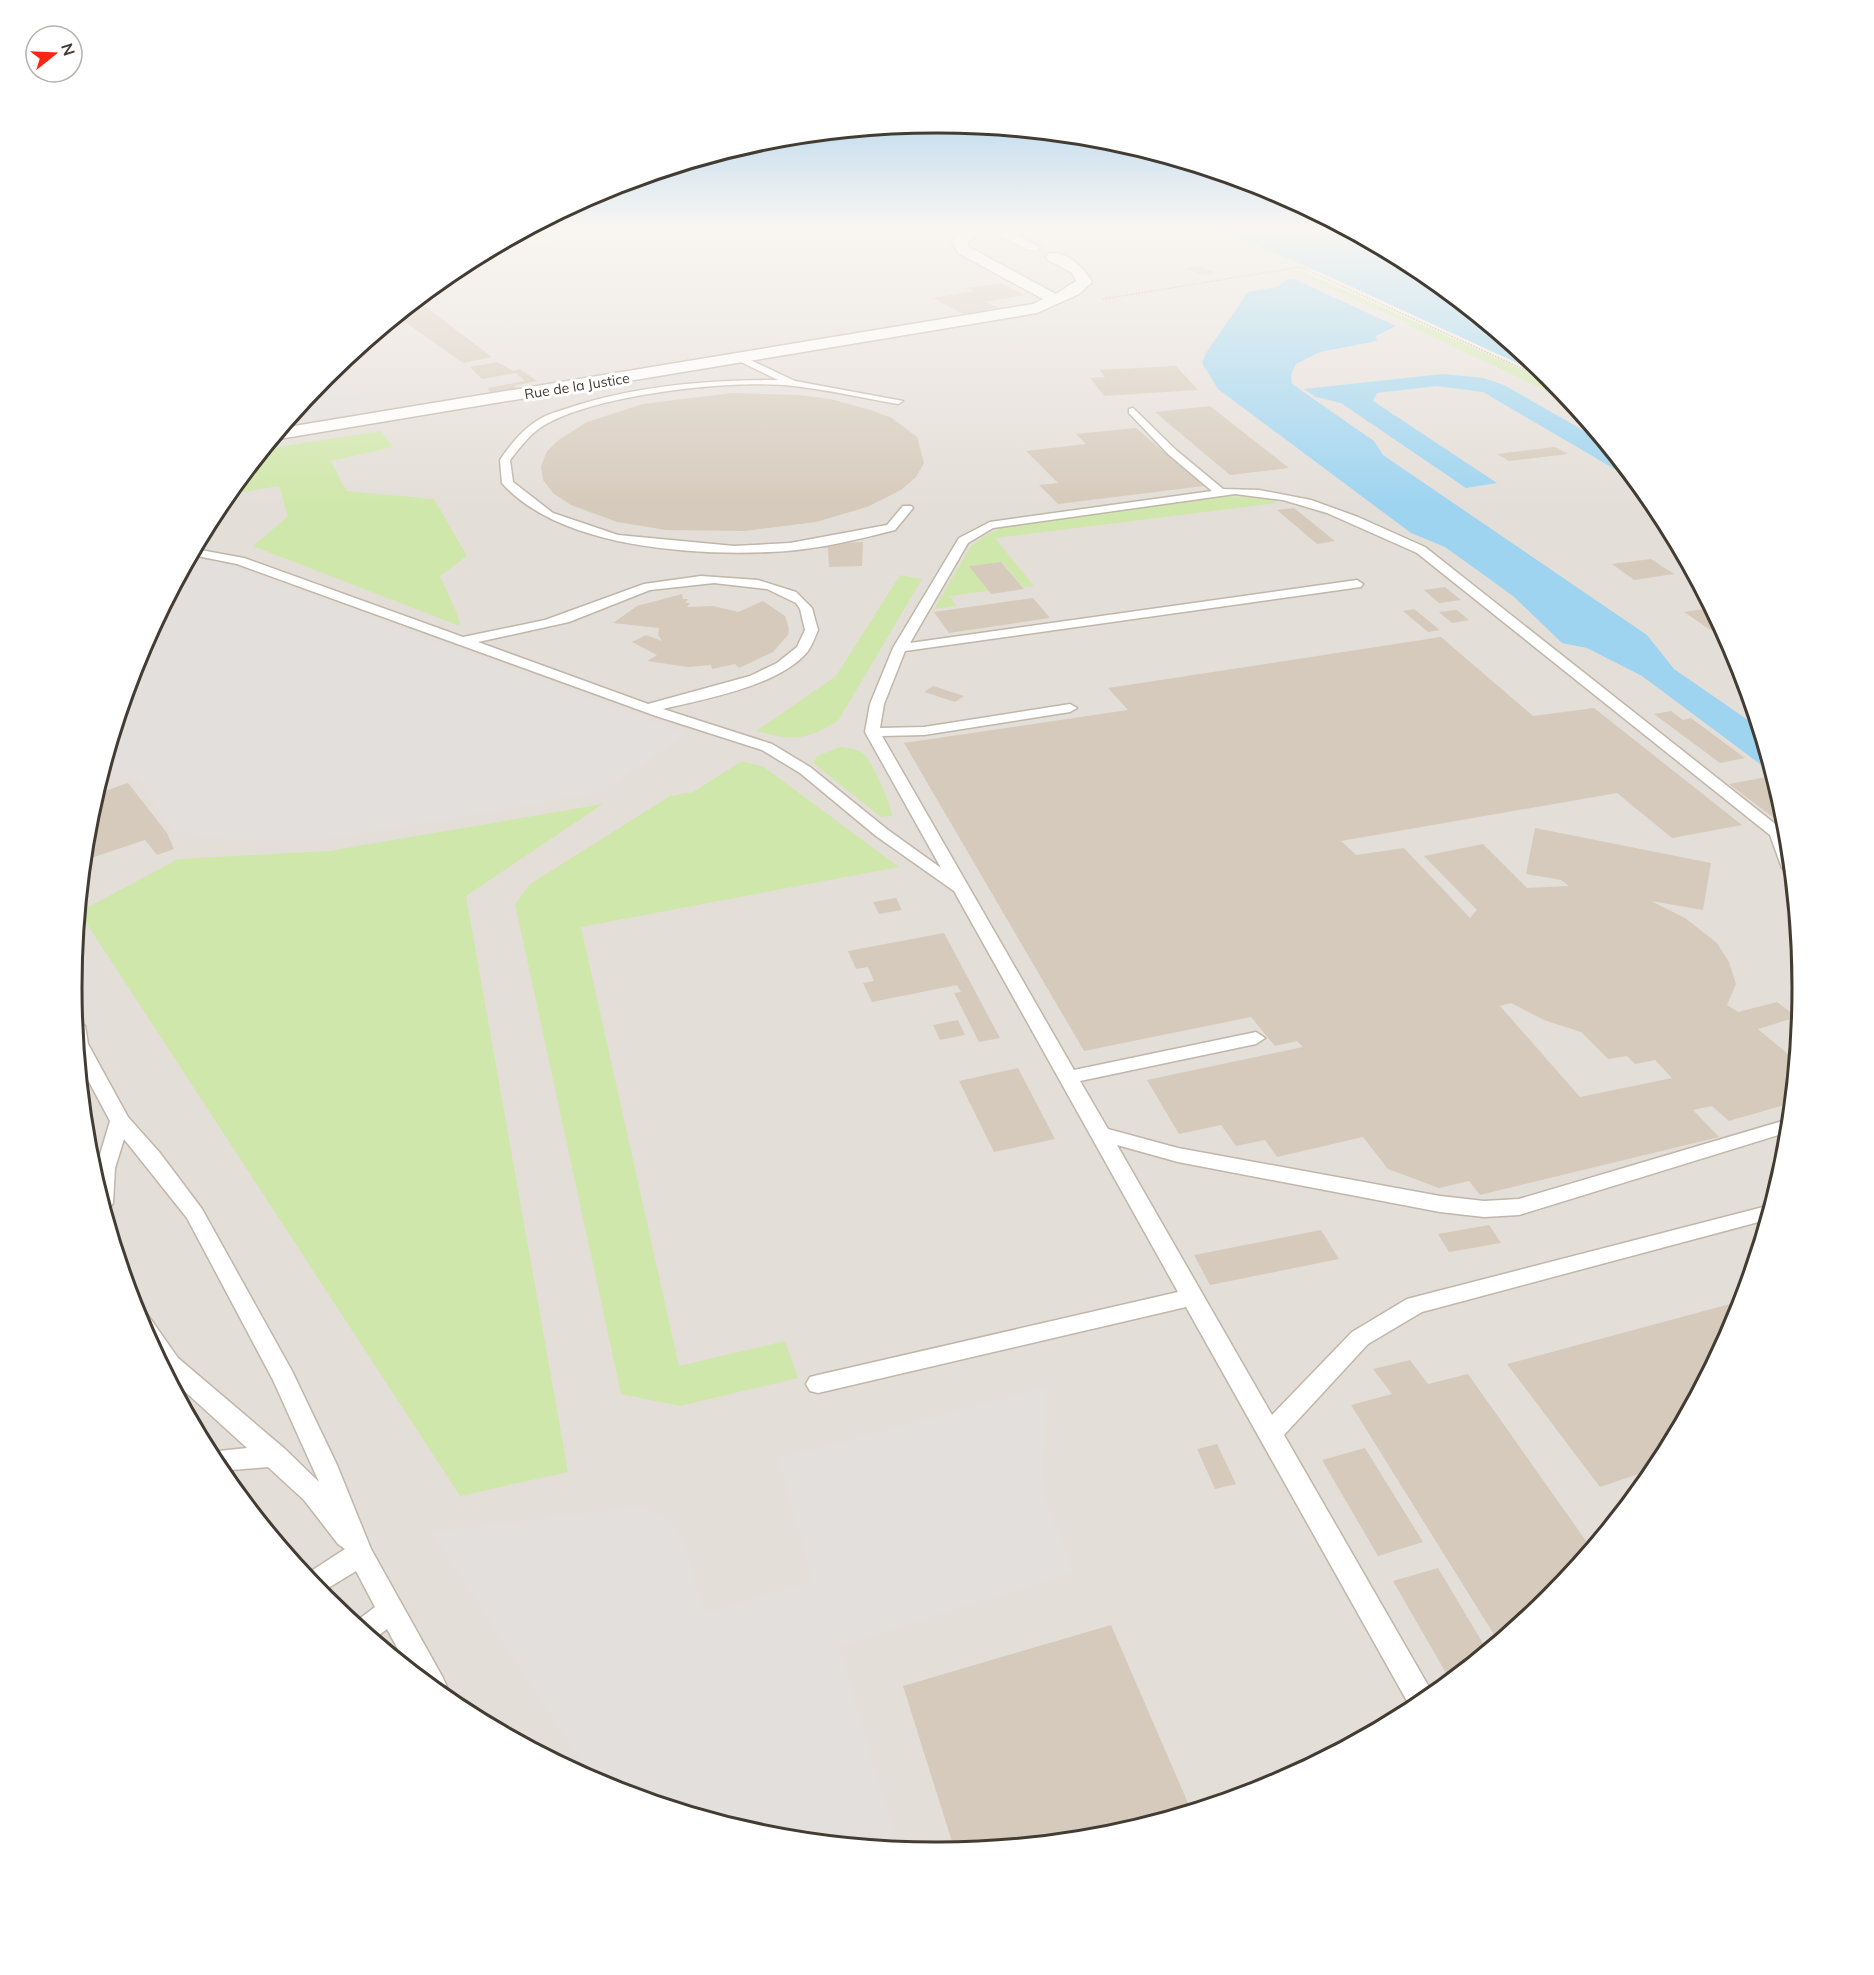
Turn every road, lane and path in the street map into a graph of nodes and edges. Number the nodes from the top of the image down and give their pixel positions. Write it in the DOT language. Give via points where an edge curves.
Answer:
graph roads {
  1 [pos="968,321"];
  2 [pos="1419,321"];
  3 [pos="742,359"];
  4 [pos="1528,371"];
  5 [pos="792,383"];
  6 [pos="898,401"];
  7 [pos="1133,411"];
  8 [pos="287,433"];
  9 [pos="1221,493"];
  10 [pos="907,508"];
  11 [pos="206,545"];
  12 [pos="201,553"];
  13 [pos="240,561"];
  14 [pos="1357,584"];
  15 [pos="462,641"];
  16 [pos="900,648"];
  17 [pos="647,708"];
  18 [pos="1070,708"];
  19 [pos="872,732"];
  20 [pos="1777,833"];
  21 [pos="960,890"];
  22 [pos="1256,1038"];
  23 [pos="85,1056"];
  24 [pos="1067,1078"];
  25 [pos="120,1121"];
  26 [pos="1779,1128"];
  27 [pos="1098,1132"];
  28 [pos="104,1177"];
  29 [pos="1760,1214"];
  30 [pos="1193,1296"];
  31 [pos="171,1365"];
  32 [pos="818,1384"];
  33 [pos="1270,1432"];
  34 [pos="276,1456"];
  35 [pos="226,1460"];
  36 [pos="360,1554"];
  37 [pos="321,1579"];
  38 [pos="391,1611"];
  39 [pos="370,1626"];
  40 [pos="423,1670"];
  41 [pos="1418,1694"];
  1 -- 3 [label="street, Rue de la Justice"];
  2 -- 4 [label="path"];
  3 -- 5 [label="lane"];
  3 -- 8 [label="street, Rue de la Justice"];
  5 -- 6 [label="lane"];
  5 -- 10 [label="lane" via="693,386 642,393 567,413 545,421 521,438 505,460 508,483 549,515 616,538 734,550 790,547 891,528"];
  7 -- 9 [label="lane" via="1172,453"];
  9 -- 16 [label="lane" via="1008,520 976,532 963,541"];
  9 -- 20 [label="lane" via="1269,492 1293,498 1421,550"];
  11 -- 13 [label="lane"];
  12 -- 13 [label="lane"];
  13 -- 15 [label="lane"];
  14 -- 16 [label="lane"];
  15 -- 17 [label="lane"];
  15 -- 17 [label="lane" via="541,625 577,615 624,594 689,580 761,583 804,605 813,622 810,638 777,670 755,681"];
  16 -- 19 [label="lane" via="876,704"];
  17 -- 21 [label="lane" via="767,747 805,770"];
  18 -- 19 [label="lane" via="924,731"];
  19 -- 21 [label="lane"];
  21 -- 24 [label="lane"];
  22 -- 24 [label="lane"];
  23 -- 25 [label="lane"];
  24 -- 27 [label="lane"];
  25 -- 28 [label="lane"];
  25 -- 36 [label="lane" via="195,1215 284,1378 325,1465"];
  26 -- 27 [label="lane" via="1519,1207 1484,1209 1178,1155"];
  27 -- 30 [label="lane"];
  29 -- 33 [label="lane" via="1415,1305 1360,1338"];
  30 -- 32 [label="lane"];
  30 -- 33 [label="lane"];
  31 -- 34 [label="lane"];
  33 -- 41 [label="lane"];
  34 -- 35 [label="lane"];
  34 -- 36 [label="lane" via="313,1492"];
  36 -- 37 [label="lane"];
  36 -- 38 [label="lane"];
  38 -- 39 [label="lane"];
  38 -- 40 [label="lane"];
}
